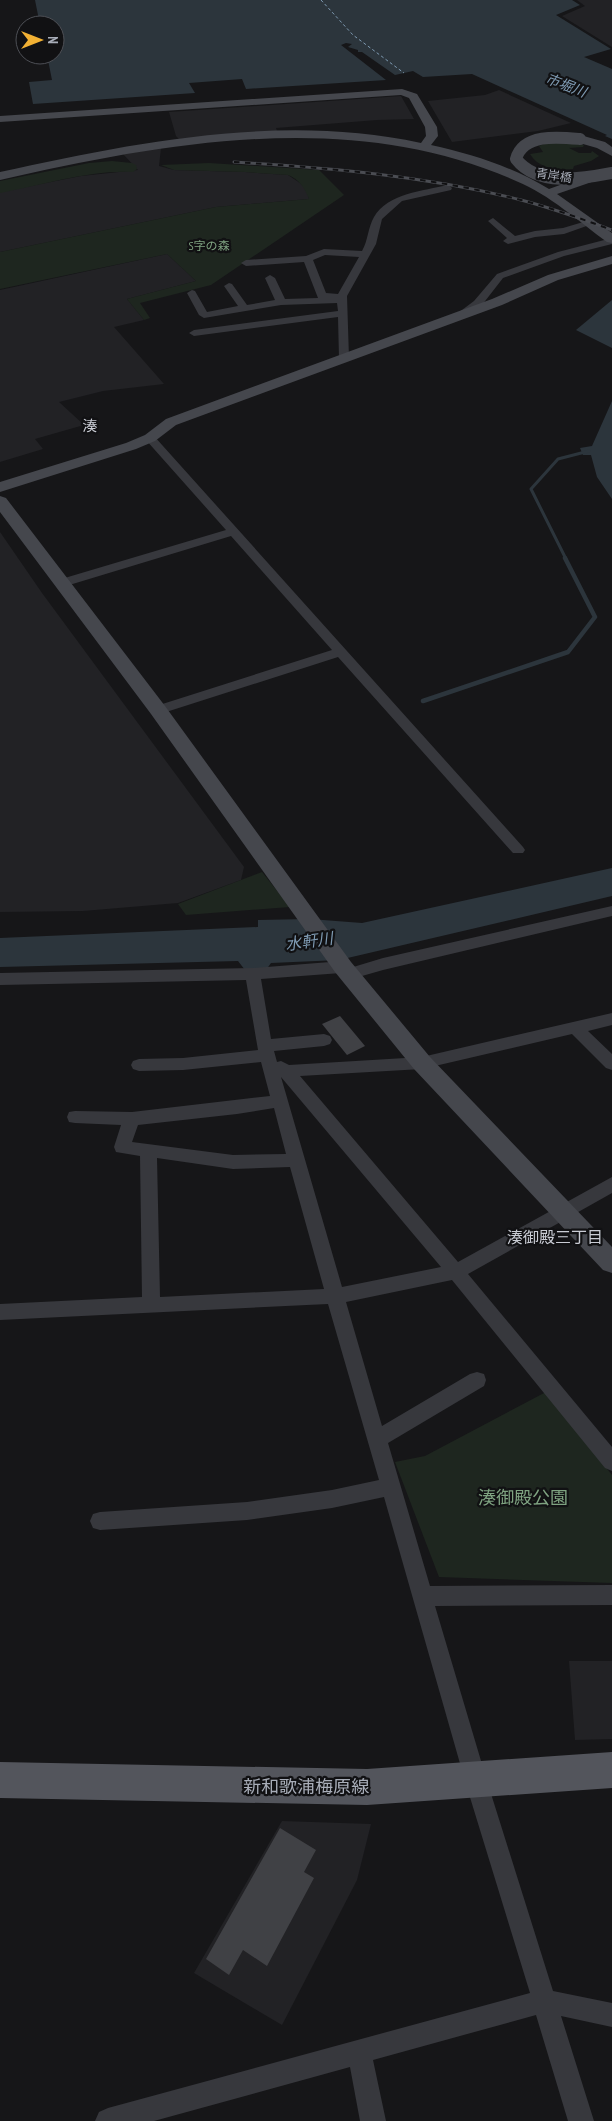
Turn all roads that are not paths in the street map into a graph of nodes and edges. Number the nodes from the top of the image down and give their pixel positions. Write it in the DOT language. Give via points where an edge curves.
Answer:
graph roads {
  1 [pos="0,119"];
  2 [pos="423,148"];
  3 [pos="612,152"];
  4 [pos="612,168"];
  5 [pos="612,173"];
  6 [pos="0,176"];
  7 [pos="448,188"];
  8 [pos="548,193"];
  9 [pos="493,221"];
  10 [pos="590,223"];
  11 [pos="612,240"];
  12 [pos="366,254"];
  13 [pos="308,259"];
  14 [pos="612,260"];
  15 [pos="246,263"];
  16 [pos="270,278"];
  17 [pos="229,286"];
  18 [pos="192,294"];
  19 [pos="342,298"];
  20 [pos="281,302"];
  21 [pos="244,308"];
  22 [pos="342,314"];
  23 [pos="459,316"];
  24 [pos="194,333"];
  25 [pos="344,358"];
  26 [pos="150,438"];
  27 [pos="0,487"];
  28 [pos="0,501"];
  29 [pos="234,531"];
  30 [pos="62,583"];
  31 [pos="340,652"];
  32 [pos="158,710"];
  33 [pos="518,850"];
  34 [pos="612,911"];
  35 [pos="344,969"];
  36 [pos="253,974"];
  37 [pos="0,978"];
  38 [pos="612,1019"];
  39 [pos="574,1028"];
  40 [pos="324,1040"];
  41 [pos="267,1053"];
  42 [pos="422,1062"];
  43 [pos="612,1064"];
  44 [pos="140,1065"];
  45 [pos="286,1071"];
  46 [pos="280,1101"];
  47 [pos="75,1117"];
  48 [pos="132,1119"];
  49 [pos="148,1150"];
  50 [pos="297,1160"];
  51 [pos="612,1184"];
  52 [pos="565,1212"];
  53 [pos="612,1263"];
  54 [pos="456,1272"];
  55 [pos="335,1296"];
  56 [pos="151,1305"];
  57 [pos="0,1312"];
  58 [pos="477,1380"];
  59 [pos="376,1440"];
  60 [pos="612,1462"];
  61 [pos="390,1487"];
  62 [pos="100,1521"];
  63 [pos="612,1595"];
  64 [pos="424,1596"];
  65 [pos="612,1770"];
  66 [pos="0,1780"];
  67 [pos="476,1780"];
  68 [pos="545,2001"];
  69 [pos="612,2015"];
  70 [pos="359,2052"];
  71 [pos="108,2121"];
  72 [pos="373,2121"];
  73 [pos="581,2121"];
  1 -- 2 [label="street" via="402,92 413,96 431,127 432,136"];
  2 -- 6 [label="street" via="342,136 246,136 118,151"];
  2 -- 8 [label="street" via="488,165"];
  3 -- 5 [label="street, 青岸橋, bridge" via="580,139 553,137 533,140 520,148 516,159 526,169 558,178 586,178"];
  4 -- 8 [label="street" via="591,180"];
  7 -- 12 [label="street" via="397,200 378,218"];
  8 -- 10 [label="street"];
  9 -- 10 [label="street" via="511,240"];
  10 -- 11 [label="street"];
  11 -- 23 [label="street" via="500,276 478,303"];
  12 -- 13 [label="street" via="324,252"];
  12 -- 19 [label="street"];
  13 -- 15 [label="street"];
  13 -- 19 [label="street" via="322,296"];
  14 -- 23 [label="street" via="529,285 497,302"];
  16 -- 20 [label="street"];
  17 -- 21 [label="street"];
  18 -- 21 [label="street" via="204,314"];
  19 -- 20 [label="street"];
  19 -- 22 [label="street"];
  20 -- 21 [label="street"];
  22 -- 24 [label="street"];
  22 -- 25 [label="street"];
  23 -- 25 [label="street"];
  25 -- 26 [label="street" via="171,422"];
  26 -- 27 [label="street"];
  26 -- 29 [label="street"];
  28 -- 30 [label="street"];
  29 -- 30 [label="street"];
  29 -- 31 [label="street"];
  30 -- 32 [label="street"];
  31 -- 32 [label="street"];
  31 -- 33 [label="street"];
  32 -- 35 [label="street"];
  34 -- 35 [label="street" via="383,964"];
  35 -- 36 [label="street"];
  35 -- 42 [label="street"];
  36 -- 37 [label="street"];
  36 -- 41 [label="street"];
  38 -- 39 [label="street"];
  39 -- 42 [label="street"];
  39 -- 43 [label="street"];
  40 -- 41 [label="street"];
  41 -- 44 [label="street" via="183,1064"];
  41 -- 45 [label="street"];
  41 -- 46 [label="street"];
  42 -- 45 [label="street"];
  42 -- 52 [label="street"];
  45 -- 54 [label="street"];
  46 -- 48 [label="street"];
  46 -- 50 [label="street"];
  47 -- 48 [label="street"];
  48 -- 49 [label="street" via="122,1147"];
  49 -- 50 [label="street" via="233,1162"];
  49 -- 56 [label="street"];
  50 -- 55 [label="street"];
  51 -- 52 [label="street"];
  52 -- 53 [label="street"];
  52 -- 54 [label="street"];
  54 -- 55 [label="street"];
  54 -- 60 [label="street"];
  55 -- 56 [label="street"];
  55 -- 59 [label="street"];
  56 -- 57 [label="street"];
  58 -- 59 [label="street"];
  59 -- 61 [label="street"];
  61 -- 62 [label="street" via="247,1511"];
  61 -- 64 [label="street"];
  63 -- 64 [label="street"];
  64 -- 67 [label="street"];
  65 -- 67 [label="main road, 新和歌浦梅原線"];
  66 -- 67 [label="main road, 新和歌浦梅原線" via="367,1787"];
  67 -- 68 [label="street"];
  68 -- 69 [label="street"];
  68 -- 70 [label="street"];
  68 -- 73 [label="street"];
  70 -- 71 [label="street"];
  70 -- 72 [label="street"];
}
